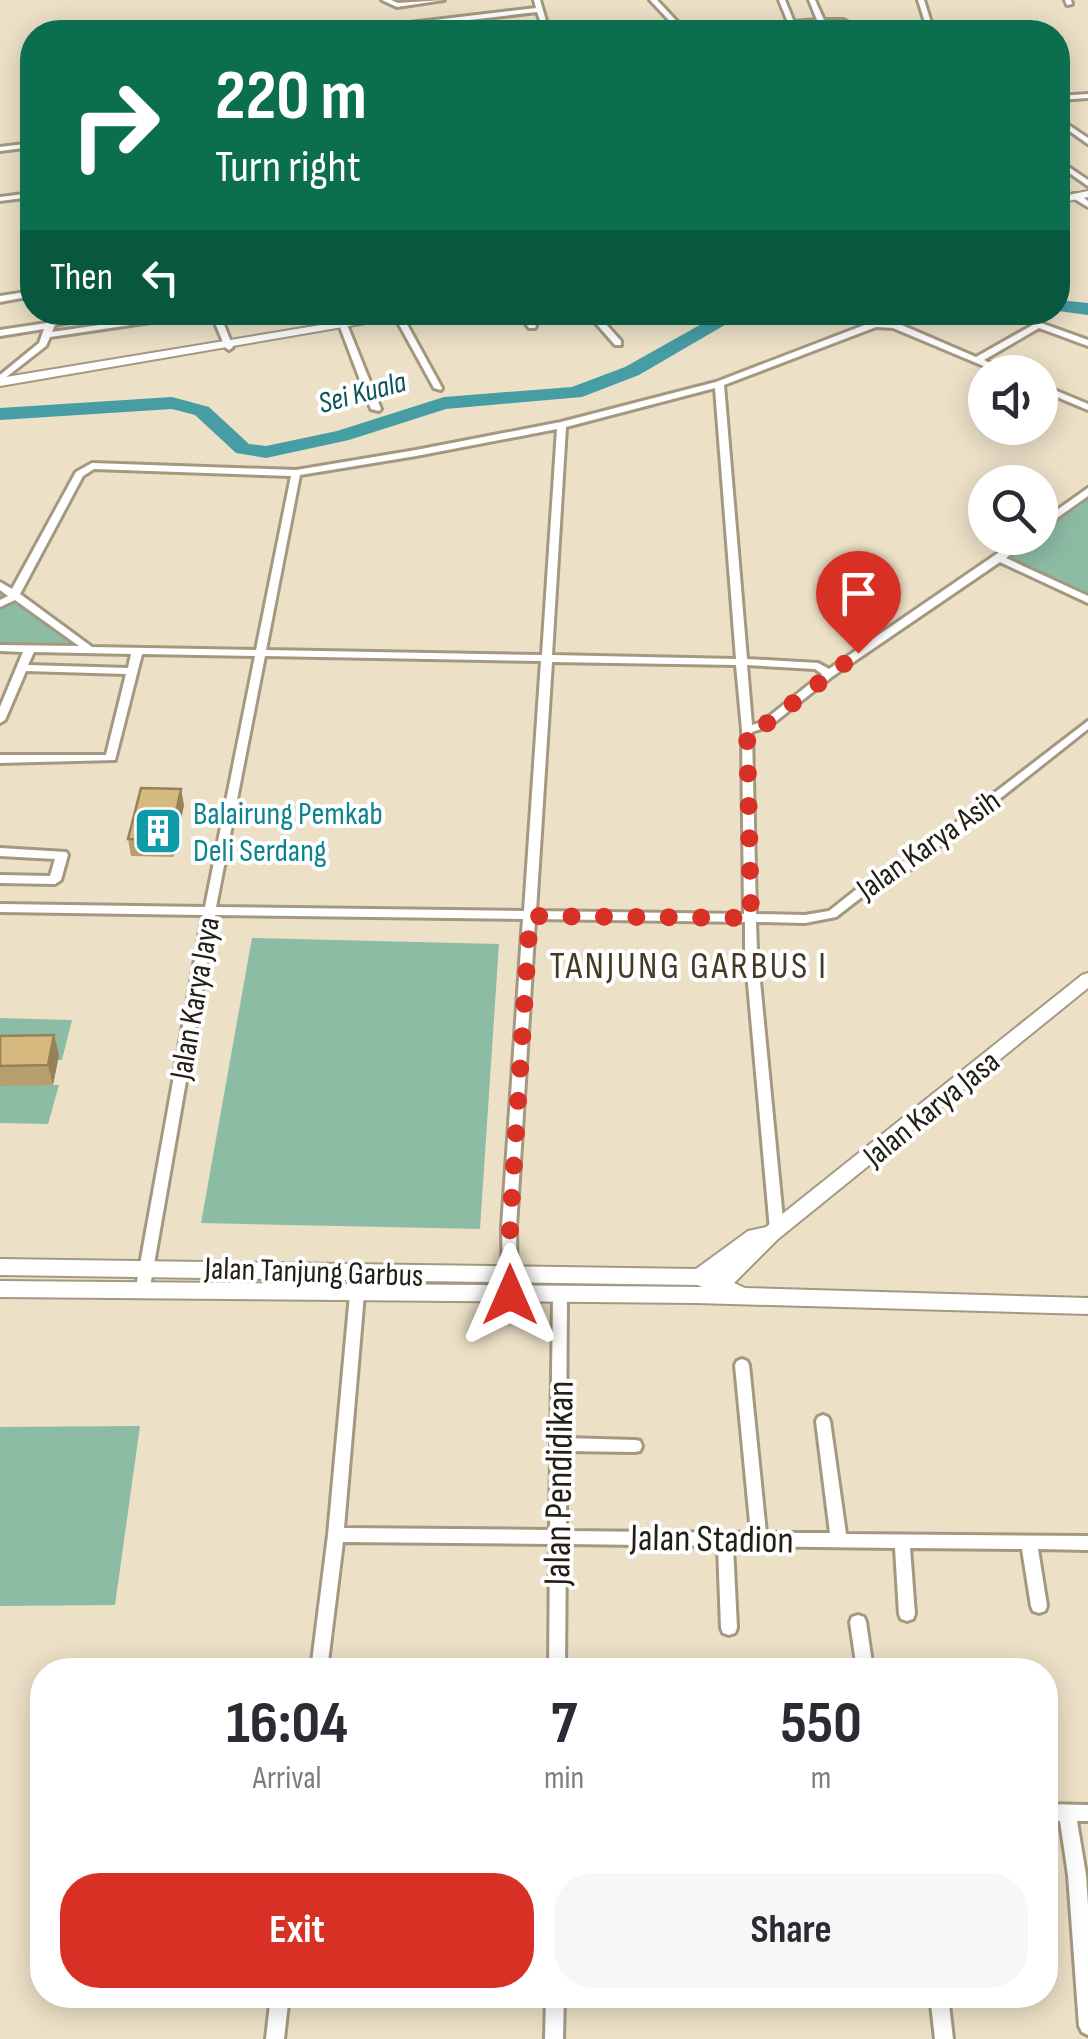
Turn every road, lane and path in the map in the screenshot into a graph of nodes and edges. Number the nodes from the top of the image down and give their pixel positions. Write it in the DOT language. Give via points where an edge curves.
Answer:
graph roads {
  1 [pos="385,0"];
  2 [pos="441,0"];
  3 [pos="537,0"];
  4 [pos="653,0"];
  5 [pos="540,10"];
  6 [pos="454,20"];
  7 [pos="543,20"];
  8 [pos="672,20"];
  9 [pos="1070,128"];
  10 [pos="1076,132"];
  11 [pos="1070,133"];
  12 [pos="1087,140"];
  13 [pos="1082,195"];
  14 [pos="1088,205"];
  15 [pos="45,325"];
  16 [pos="50,325"];
  17 [pos="59,325"];
  18 [pos="109,325"];
  19 [pos="126,325"];
  20 [pos="218,325"];
  21 [pos="317,325"];
  22 [pos="355,325"];
  23 [pos="403,325"];
  24 [pos="601,325"];
  25 [pos="872,325"];
  26 [pos="894,325"];
  27 [pos="344,327"];
  28 [pos="106,328"];
  29 [pos="317,332"];
  30 [pos="0,333"];
  31 [pos="1088,342"];
  32 [pos="618,344"];
  33 [pos="230,347"];
  34 [pos="986,355"];
  35 [pos="968,357"];
  36 [pos="1,381"];
  37 [pos="719,384"];
  38 [pos="438,388"];
  39 [pos="1088,388"];
  40 [pos="1058,394"];
  41 [pos="1072,400"];
  42 [pos="1088,407"];
  43 [pos="376,409"];
  44 [pos="562,425"];
  45 [pos="296,473"];
  46 [pos="1088,490"];
  47 [pos="1058,513"];
  48 [pos="1003,555"];
  49 [pos="999,558"];
  50 [pos="0,584"];
  51 [pos="14,597"];
  52 [pos="1088,600"];
  53 [pos="0,604"];
  54 [pos="60,630"];
  55 [pos="0,648"];
  56 [pos="24,648"];
  57 [pos="90,649"];
  58 [pos="263,651"];
  59 [pos="137,652"];
  60 [pos="546,661"];
  61 [pos="741,662"];
  62 [pos="20,668"];
  63 [pos="133,671"];
  64 [pos="829,674"];
  65 [pos="7,682"];
  66 [pos="0,720"];
  67 [pos="1088,724"];
  68 [pos="747,730"];
  69 [pos="0,759"];
  70 [pos="0,852"];
  71 [pos="0,879"];
  72 [pos="55,880"];
  73 [pos="0,908"];
  74 [pos="48,908"];
  75 [pos="210,908"];
  76 [pos="530,916"];
  77 [pos="751,918"];
  78 [pos="1088,979"];
  79 [pos="774,1232"];
  80 [pos="0,1267"];
  81 [pos="144,1277"];
  82 [pos="721,1284"];
  83 [pos="510,1286"];
  84 [pos="698,1286"];
  85 [pos="0,1289"];
  86 [pos="358,1294"];
  87 [pos="560,1296"];
  88 [pos="743,1296"];
  89 [pos="1088,1306"];
  90 [pos="742,1365"];
  91 [pos="823,1421"];
  92 [pos="561,1444"];
  93 [pos="635,1446"];
  94 [pos="336,1534"];
  95 [pos="556,1536"];
  96 [pos="759,1538"];
  97 [pos="725,1539"];
  98 [pos="839,1540"];
  99 [pos="902,1540"];
  100 [pos="1029,1542"];
  101 [pos="1088,1543"];
  102 [pos="1039,1606"];
  103 [pos="907,1614"];
  104 [pos="858,1622"];
  105 [pos="729,1628"];
  106 [pos="320,1658"];
  107 [pos="557,1658"];
  108 [pos="863,1658"];
  109 [pos="1058,1813"];
  110 [pos="1067,1813"];
  111 [pos="1088,1813"];
  112 [pos="279,2008"];
  113 [pos="555,2008"];
  114 [pos="940,2008"];
  115 [pos="1088,2026"];
  116 [pos="275,2039"];
  117 [pos="554,2039"];
  118 [pos="944,2039"];
  1 -- 2 [label="street" via="397,6"];
  3 -- 5 [label="street"];
  4 -- 8 [label="street"];
  5 -- 6 [label="street"];
  5 -- 7 [label="street"];
  9 -- 10 [label="street"];
  10 -- 11 [label="street"];
  10 -- 12 [label="street"];
  13 -- 14 [label="street"];
  15 -- 30 [label="street"];
  16 -- 36 [label="street" via="38,349"];
  17 -- 28 [label="street"];
  18 -- 28 [label="street"];
  19 -- 28 [label="street"];
  20 -- 33 [label="street"];
  21 -- 29 [label="street"];
  22 -- 27 [label="street"];
  23 -- 38 [label="street"];
  24 -- 32 [label="street"];
  25 -- 37 [label="street"];
  26 -- 35 [label="street"];
  27 -- 29 [label="street"];
  27 -- 43 [label="street"];
  29 -- 33 [label="street"];
  31 -- 34 [label="street" via="1038,325"];
  33 -- 36 [label="street"];
  37 -- 44 [label="street"];
  37 -- 61 [label="street"];
  39 -- 41 [label="street"];
  40 -- 41 [label="street"];
  41 -- 42 [label="street"];
  44 -- 45 [label="street"];
  44 -- 60 [label="street"];
  45 -- 51 [label="street" via="86,468"];
  45 -- 58 [label="street, Jalan Karya Jaya"];
  46 -- 47 [label="street"];
  48 -- 49 [label="street"];
  49 -- 52 [label="street"];
  49 -- 64 [label="street"];
  50 -- 51 [label="street"];
  51 -- 53 [label="street"];
  51 -- 54 [label="street"];
  54 -- 56 [label="street"];
  54 -- 57 [label="street"];
  55 -- 56 [label="street"];
  56 -- 57 [label="street"];
  56 -- 62 [label="street"];
  57 -- 59 [label="street"];
  58 -- 59 [label="street"];
  58 -- 60 [label="street"];
  58 -- 75 [label="street, Jalan Karya Jaya"];
  59 -- 63 [label="street"];
  60 -- 61 [label="street"];
  60 -- 76 [label="street"];
  61 -- 64 [label="street" via="818,666"];
  61 -- 68 [label="street"];
  62 -- 63 [label="street"];
  62 -- 65 [label="street"];
  63 -- 69 [label="street" via="111,758"];
  64 -- 68 [label="street" via="766,724"];
  65 -- 66 [label="street"];
  67 -- 77 [label="street, Jalan Karya Asih" via="907,866 832,914"];
  68 -- 77 [label="street"];
  70 -- 72 [label="street" via="61,853"];
  71 -- 72 [label="street"];
  72 -- 74 [label="street"];
  73 -- 74 [label="street, Jalan Karya Asih"];
  74 -- 75 [label="street, Jalan Karya Asih"];
  75 -- 76 [label="street, Jalan Karya Asih"];
  75 -- 81 [label="street, Jalan Karya Jaya"];
  76 -- 77 [label="street, Jalan Karya Asih"];
  76 -- 83 [label="street"];
  77 -- 79 [label="street"];
  78 -- 79 [label="street, Jalan Karya Jasa"];
  79 -- 82 [label="street, Jalan Karya Jasa"];
  79 -- 84 [label="street, Jalan Karya Jasa" via="755,1236"];
  80 -- 81 [label="street, Jalan Tanjung Garbus"];
  81 -- 83 [label="street, Jalan Tanjung Garbus"];
  81 -- 85 [label="street, Jalan Tanjung Garbus"];
  81 -- 86 [label="street, Jalan Tanjung Garbus"];
  82 -- 84 [label="street, Jalan Tanjung Garbus"];
  82 -- 88 [label="street, Jalan Tanjung Garbus"];
  83 -- 84 [label="street, Jalan Tanjung Garbus"];
  83 -- 86 [label="street, Jalan Tanjung Garbus"];
  83 -- 87 [label="street, Jalan Tanjung Garbus"];
  84 -- 87 [label="street, Jalan Tanjung Garbus"];
  84 -- 88 [label="street, Jalan Tanjung Garbus"];
  86 -- 94 [label="street"];
  87 -- 92 [label="street, Jalan Pendidikan"];
  88 -- 89 [label="street, Jalan Tanjung Garbus"];
  90 -- 96 [label="street"];
  91 -- 98 [label="street"];
  92 -- 93 [label="street"];
  92 -- 95 [label="street, Jalan Pendidikan"];
  94 -- 95 [label="street, Jalan Stadion"];
  94 -- 106 [label="street"];
  95 -- 97 [label="street, Jalan Stadion"];
  95 -- 107 [label="street, Jalan Pendidikan"];
  96 -- 97 [label="street, Jalan Stadion"];
  96 -- 98 [label="street, Jalan Stadion"];
  97 -- 105 [label="street"];
  98 -- 99 [label="street, Jalan Stadion"];
  99 -- 100 [label="street, Jalan Stadion"];
  99 -- 103 [label="street"];
  100 -- 101 [label="street, Jalan Stadion"];
  100 -- 102 [label="street"];
  104 -- 108 [label="street"];
  109 -- 110 [label="street"];
  110 -- 111 [label="street"];
  110 -- 115 [label="street"];
  112 -- 116 [label="street"];
  113 -- 117 [label="street"];
  114 -- 118 [label="street"];
}
